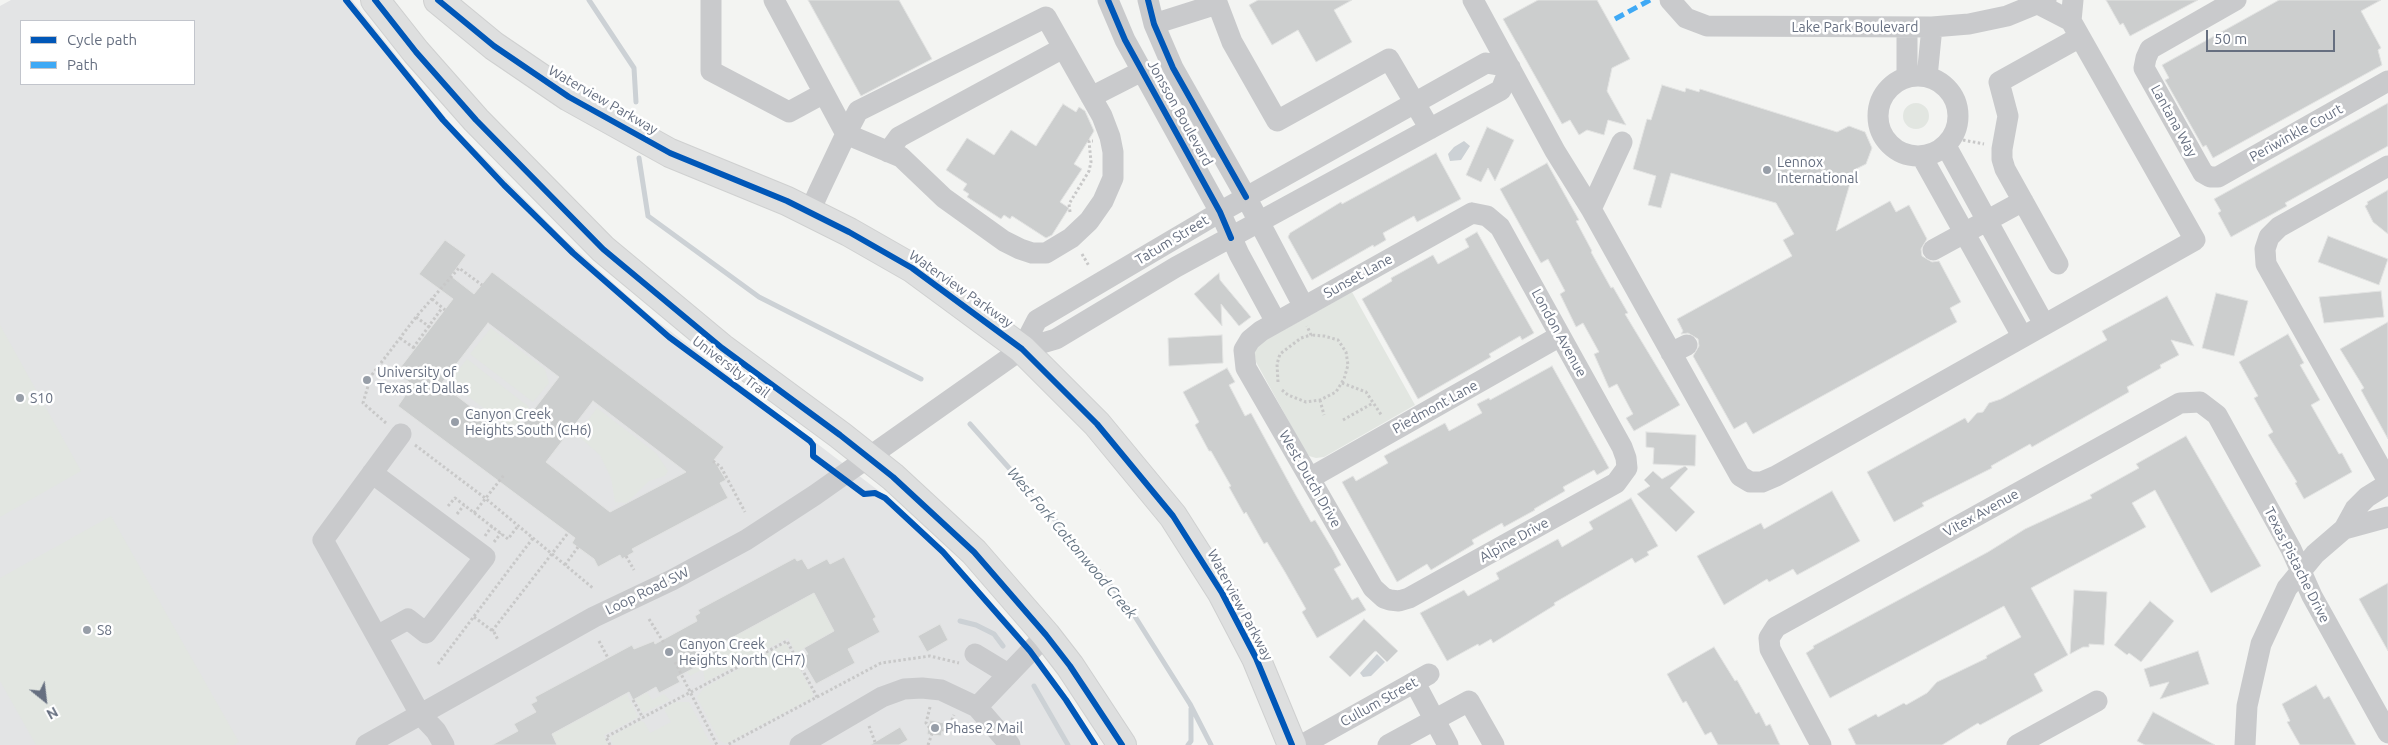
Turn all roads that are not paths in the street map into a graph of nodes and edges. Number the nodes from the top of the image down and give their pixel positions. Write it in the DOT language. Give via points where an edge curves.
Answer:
graph roads {
  1 [pos="375,0"];
  2 [pos="438,0"];
  3 [pos="711,0"];
  4 [pos="774,0"];
  5 [pos="1108,0"];
  6 [pos="1148,0"];
  7 [pos="1473,0"];
  8 [pos="1670,0"];
  9 [pos="2236,0"];
  10 [pos="1216,2"];
  11 [pos="2042,2"];
  12 [pos="2074,19"];
  13 [pos="1154,24"];
  14 [pos="1907,27"];
  15 [pos="1932,27"];
  16 [pos="1063,48"];
  17 [pos="1510,67"];
  18 [pos="1142,71"];
  19 [pos="1917,77"];
  20 [pos="2388,81"];
  21 [pos="824,93"];
  22 [pos="1090,97"];
  23 [pos="1415,103"];
  24 [pos="1430,129"];
  25 [pos="846,134"];
  26 [pos="1622,142"];
  27 [pos="1949,142"];
  28 [pos="888,152"];
  29 [pos="1922,157"];
  30 [pos="2388,166"];
  31 [pos="2203,173"];
  32 [pos="1246,197"];
  33 [pos="2023,201"];
  34 [pos="1591,209"];
  35 [pos="810,211"];
  36 [pos="1220,212"];
  37 [pos="1479,214"];
  38 [pos="1259,222"];
  39 [pos="1986,222"];
  40 [pos="1965,233"];
  41 [pos="1231,238"];
  42 [pos="1933,250"];
  43 [pos="2058,264"];
  44 [pos="1282,266"];
  45 [pos="1254,283"];
  46 [pos="1302,308"];
  47 [pos="1276,322"];
  48 [pos="2044,324"];
  49 [pos="1560,336"];
  50 [pos="2022,336"];
  51 [pos="1022,349"];
  52 [pos="1244,350"];
  53 [pos="2200,402"];
  54 [pos="401,434"];
  55 [pos="867,456"];
  56 [pos="1627,464"];
  57 [pos="372,473"];
  58 [pos="1310,478"];
  59 [pos="2388,483"];
  60 [pos="2388,517"];
  61 [pos="2344,528"];
  62 [pos="2301,571"];
  63 [pos="1390,600"];
  64 [pos="1046,635"];
  65 [pos="377,636"];
  66 [pos="975,654"];
  67 [pos="1008,674"];
  68 [pos="2097,701"];
  69 [pos="970,703"];
  70 [pos="420,714"];
  71 [pos="1434,720"];
  72 [pos="2388,733"];
  73 [pos="366,745"];
  74 [pos="428,745"];
  75 [pos="444,745"];
  76 [pos="800,745"];
  77 [pos="1010,745"];
  78 [pos="1122,745"];
  79 [pos="1292,745"];
  80 [pos="1302,745"];
  81 [pos="1388,745"];
  82 [pos="1448,745"];
  83 [pos="1494,745"];
  84 [pos="1821,745"];
  85 [pos="2017,745"];
  86 [pos="2245,745"];
  1 -- 55 [label="main road" via="476,120 603,249 722,348"];
  2 -- 35 [label="main road, Waterview Parkway" via="538,77 624,129 701,167"];
  3 -- 21 [label="street" via="711,70 789,112"];
  4 -- 21 [label="street"];
  5 -- 18 [label="street, Jonsson Boulevard"];
  6 -- 13 [label="street, Jonsson Boulevard"];
  7 -- 17 [label="street"];
  8 -- 14 [label="street, Lake Park Boulevard" via="1686,18 1707,26"];
  9 -- 31 [label="street, Lantana Way" via="2150,49 2144,68"];
  10 -- 13 [label="street"];
  10 -- 23 [label="street" via="1232,42 1277,122 1389,59"];
  11 -- 12 [label="street"];
  11 -- 15 [label="street, Lake Park Boulevard" via="2007,16"];
  12 -- 33 [label="street" via="1999,82 2008,116 2002,159"];
  12 -- 48 [label="street" via="2195,240"];
  13 -- 32 [label="street, Jonsson Boulevard" via="1173,68"];
  14 -- 15 [label="street, Lake Park Boulevard"];
  14 -- 19 [label="street"];
  15 -- 19 [label="street"];
  16 -- 22 [label="street"];
  16 -- 25 [label="street" via="1046,17 858,111"];
  16 -- 28 [label="street" via="899,137"];
  17 -- 23 [label="street, Tatum Street" via="1486,63"];
  17 -- 24 [label="street, Tatum Street" via="1501,90"];
  17 -- 34 [label="street" via="1555,151"];
  18 -- 22 [label="street"];
  18 -- 36 [label="street, Jonsson Boulevard"];
  19 -- 27 [label="street" via="1944,85 1955,100 1958,119"];
  19 -- 29 [label="street" via="1894,83 1885,92 1877,118 1879,131 1896,151"];
  20 -- 31 [label="street, Periwinkle Court" via="2218,177"];
  21 -- 25 [label="street"];
  22 -- 28 [label="street" via="1110,137 1113,178 1103,201 1077,232 1046,253 1032,253 1004,241 944,198 901,157"];
  23 -- 24 [label="street"];
  23 -- 32 [label="street, Tatum Street"];
  24 -- 38 [label="street, Tatum Street"];
  25 -- 28 [label="street"];
  25 -- 35 [label="street"];
  26 -- 34 [label="street"];
  27 -- 29 [label="street" via="1936,153"];
  27 -- 39 [label="street"];
  29 -- 40 [label="street"];
  30 -- 59 [label="street" via="2279,227 2269,237 2265,249 2266,264"];
  32 -- 36 [label="street, Tatum Street"];
  32 -- 38 [label="street, Jonsson Boulevard"];
  33 -- 39 [label="street"];
  33 -- 43 [label="street"];
  34 -- 50 [label="street" via="1679,349 1740,476 1750,482 1762,482 1776,476"];
  35 -- 51 [label="main road, Waterview Parkway" via="912,268"];
  36 -- 41 [label="street, Jonsson Boulevard"];
  36 -- 51 [label="street, Tatum Street" via="1037,320"];
  37 -- 46 [label="street, Sunset Lane" via="1465,216"];
  37 -- 49 [label="street, London Avenue" via="1495,220"];
  38 -- 41 [label="street, Tatum Street"];
  38 -- 44 [label="street, Jonsson Boulevard"];
  39 -- 40 [label="street"];
  39 -- 48 [label="street"];
  40 -- 42 [label="street"];
  40 -- 50 [label="street"];
  41 -- 45 [label="street, Jonsson Boulevard"];
  41 -- 51 [label="street, Tatum Street" via="1141,287 1056,339"];
  44 -- 45 [label="street"];
  44 -- 46 [label="street, Jonsson Boulevard"];
  45 -- 47 [label="street, Jonsson Boulevard"];
  46 -- 47 [label="street, Sunset Lane"];
  47 -- 52 [label="street, Sunset Lane" via="1254,336"];
  48 -- 50 [label="street"];
  49 -- 56 [label="street, London Avenue" via="1622,447"];
  49 -- 58 [label="street, Piedmont Lane"];
  51 -- 55 [label="street, Tatum Street"];
  51 -- 79 [label="main road, Waterview Parkway" via="1097,424 1173,516 1222,593 1256,658"];
  52 -- 58 [label="street, West Dutch Drive" via="1246,368"];
  53 -- 62 [label="street, Texas Pistache Drive" via="2217,415"];
  53 -- 84 [label="street, Vitex Avenue" via="2180,403 1776,627 1769,638 1770,650"];
  54 -- 57 [label="street"];
  55 -- 64 [label="main road" via="974,552"];
  55 -- 70 [label="street, Loop Road SW" via="746,540 672,580 594,616"];
  56 -- 63 [label="street, Alpine Drive" via="1616,483 1410,598"];
  57 -- 65 [label="street" via="323,540"];
  57 -- 65 [label="street" via="485,557 426,633 408,619"];
  58 -- 63 [label="street, West Dutch Drive" via="1373,588"];
  59 -- 61 [label="street" via="2355,509"];
  60 -- 61 [label="street"];
  61 -- 62 [label="street"];
  62 -- 72 [label="street, Texas Pistache Drive"];
  62 -- 86 [label="street" via="2287,588 2261,644 2247,706"];
  64 -- 67 [label="street"];
  64 -- 78 [label="main road"];
  65 -- 70 [label="street"];
  66 -- 67 [label="street"];
  67 -- 69 [label="street"];
  68 -- 85 [label="street"];
  69 -- 76 [label="street" via="934,689 904,689 882,697"];
  69 -- 77 [label="street"];
  70 -- 73 [label="street, Loop Road SW"];
  70 -- 74 [label="street" via="423,737"];
  70 -- 75 [label="street"];
  71 -- 80 [label="street, Cullum Street" via="1422,678"];
  71 -- 81 [label="street"];
  71 -- 82 [label="street"];
  71 -- 83 [label="street" via="1469,701"];
}
